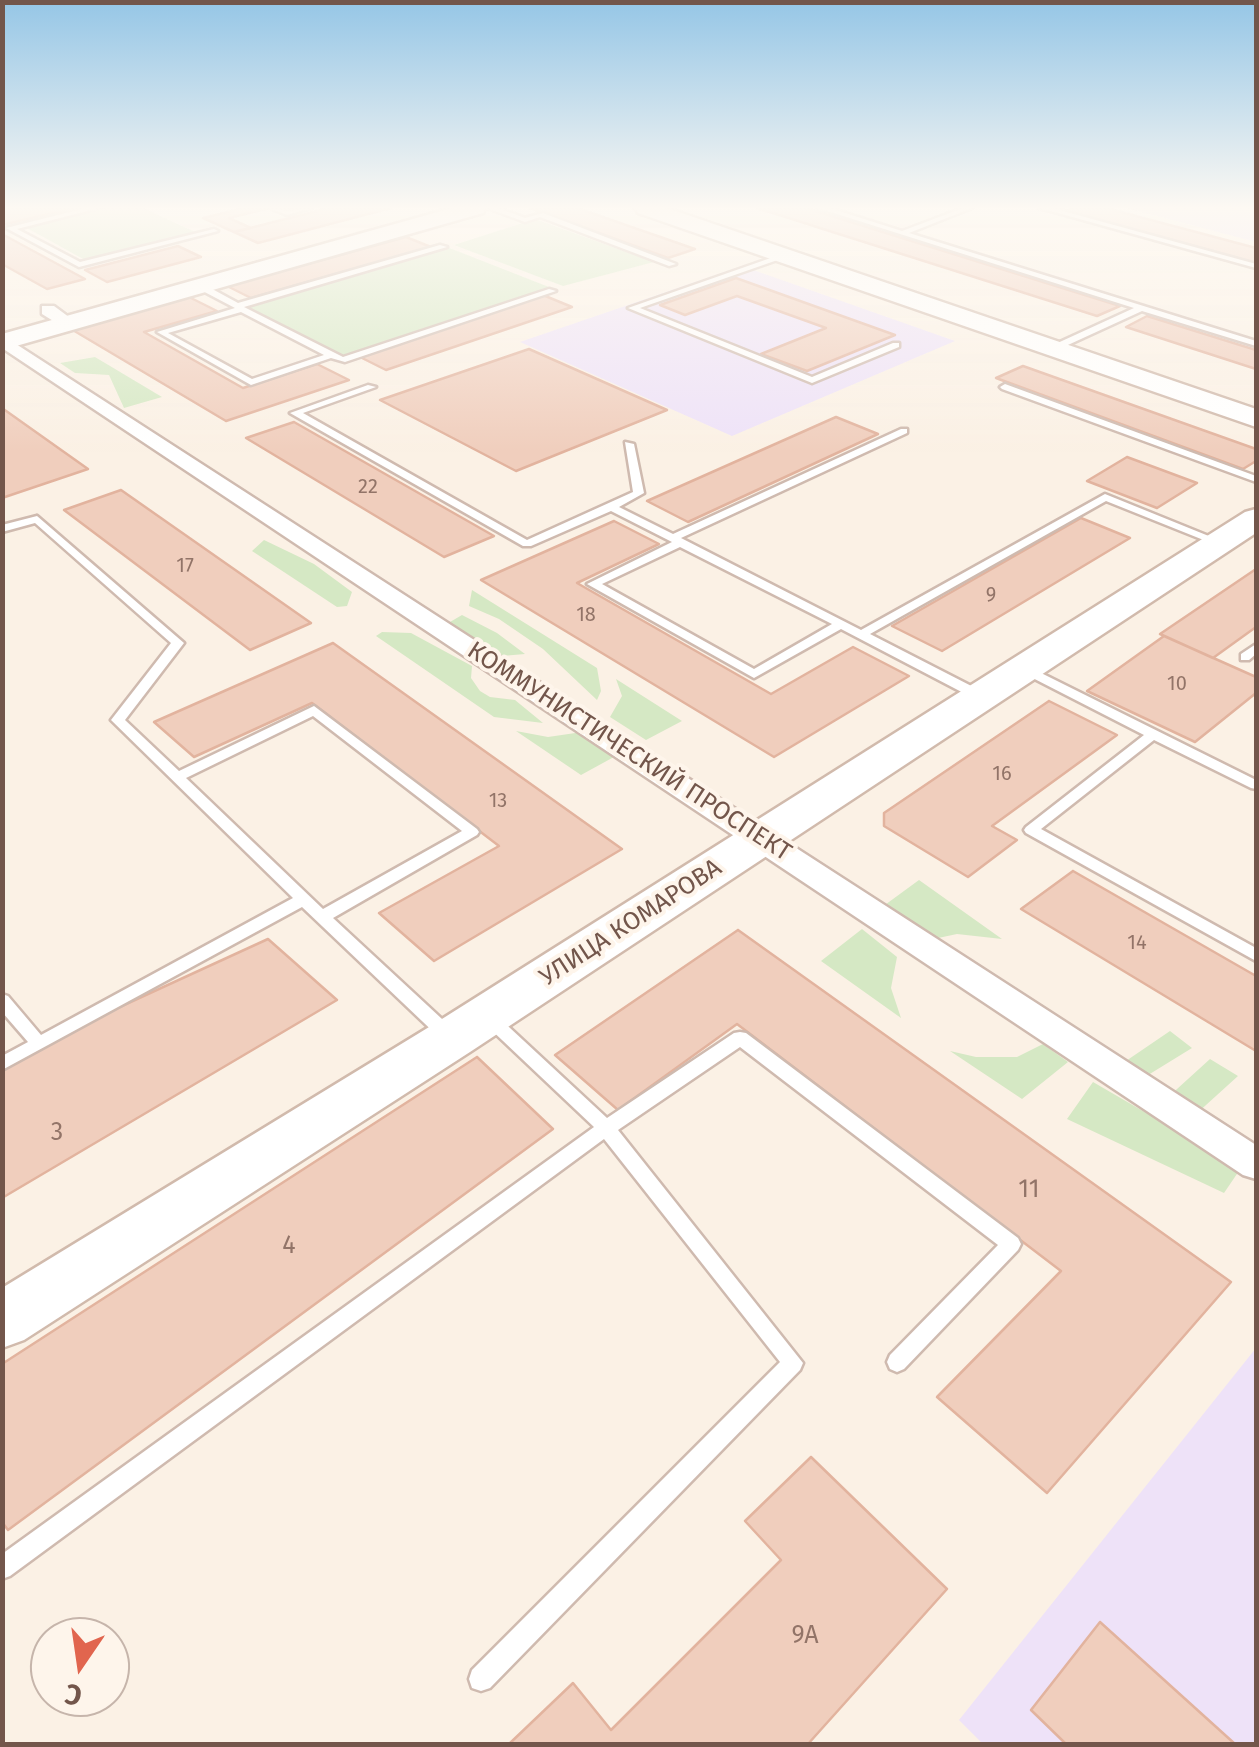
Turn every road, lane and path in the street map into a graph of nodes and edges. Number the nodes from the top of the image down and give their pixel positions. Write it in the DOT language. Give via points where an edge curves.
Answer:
graph roads {
  1 [pos="145,290"];
  2 [pos="183,290"];
  3 [pos="207,290"];
  4 [pos="299,290"];
  5 [pos="687,290"];
  6 [pos="884,290"];
  7 [pos="1082,290"];
  8 [pos="552,291"];
  9 [pos="240,307"];
  10 [pos="1141,308"];
  11 [pos="58,316"];
  12 [pos="2,322"];
  13 [pos="3,341"];
  14 [pos="1256,344"];
  15 [pos="896,345"];
  16 [pos="1054,348"];
  17 [pos="332,355"];
  18 [pos="371,387"];
  19 [pos="1004,387"];
  20 [pos="1256,418"];
  21 [pos="904,432"];
  22 [pos="629,444"];
  23 [pos="1256,479"];
  24 [pos="611,506"];
  25 [pos="2,530"];
  26 [pos="1238,531"];
  27 [pos="677,540"];
  28 [pos="841,624"];
  29 [pos="862,634"];
  30 [pos="1023,668"];
  31 [pos="980,696"];
  32 [pos="1153,734"];
  33 [pos="178,777"];
  34 [pos="1256,784"];
  35 [pos="761,838"];
  36 [pos="304,899"];
  37 [pos="322,916"];
  38 [pos="1256,956"];
  39 [pos="2,1000"];
  40 [pos="469,1027"];
  41 [pos="39,1044"];
  42 [pos="2,1064"];
  43 [pos="606,1128"];
  44 [pos="1256,1164"];
  45 [pos="2,1321"];
  46 [pos="897,1362"];
  47 [pos="2,1568"];
  48 [pos="481,1679"];
  1 -- 11 [label="street"];
  2 -- 11 [label="street"];
  3 -- 9 [label="lane"];
  4 -- 9 [label="lane"];
  5 -- 15 [label="lane" via="632,308 812,380"];
  6 -- 16 [label="street"];
  7 -- 10 [label="lane"];
  8 -- 17 [label="lane" via="342,360"];
  9 -- 17 [label="lane"];
  9 -- 17 [label="lane" via="161,332 251,382"];
  10 -- 14 [label="lane"];
  10 -- 16 [label="lane"];
  11 -- 12 [label="street"];
  11 -- 13 [label="street"];
  13 -- 35 [label="street, КОММУНИСТИЧЕСКИЙ ПРОСПЕКТ"];
  16 -- 20 [label="street"];
  18 -- 24 [label="lane" via="295,413 526,544"];
  19 -- 23 [label="lane"];
  21 -- 27 [label="lane"];
  22 -- 24 [label="lane" via="638,493"];
  24 -- 27 [label="lane"];
  25 -- 33 [label="lane" via="38,519 178,642 118,720"];
  26 -- 29 [label="lane" via="1105,498"];
  26 -- 30 [label="street, УЛИЦА КОМАРОВА"];
  27 -- 28 [label="lane"];
  27 -- 28 [label="lane" via="593,584 754,674"];
  28 -- 29 [label="lane"];
  29 -- 31 [label="lane"];
  30 -- 31 [label="street, УЛИЦА КОМАРОВА"];
  30 -- 32 [label="lane"];
  31 -- 35 [label="street, УЛИЦА КОМАРОВА"];
  32 -- 34 [label="lane"];
  32 -- 38 [label="lane" via="1030,830"];
  33 -- 36 [label="lane"];
  33 -- 37 [label="lane" via="314,710 472,832"];
  35 -- 40 [label="street, УЛИЦА КОМАРОВА"];
  35 -- 44 [label="street, КОММУНИСТИЧЕСКИЙ ПРОСПЕКТ"];
  36 -- 37 [label="lane"];
  36 -- 41 [label="lane"];
  37 -- 40 [label="lane"];
  39 -- 41 [label="lane"];
  40 -- 43 [label="lane"];
  40 -- 45 [label="street, УЛИЦА КОМАРОВА"];
  41 -- 42 [label="lane"];
  43 -- 46 [label="lane" via="740,1038 1011,1244"];
  43 -- 47 [label="lane"];
  43 -- 48 [label="lane" via="794,1363"];
}
